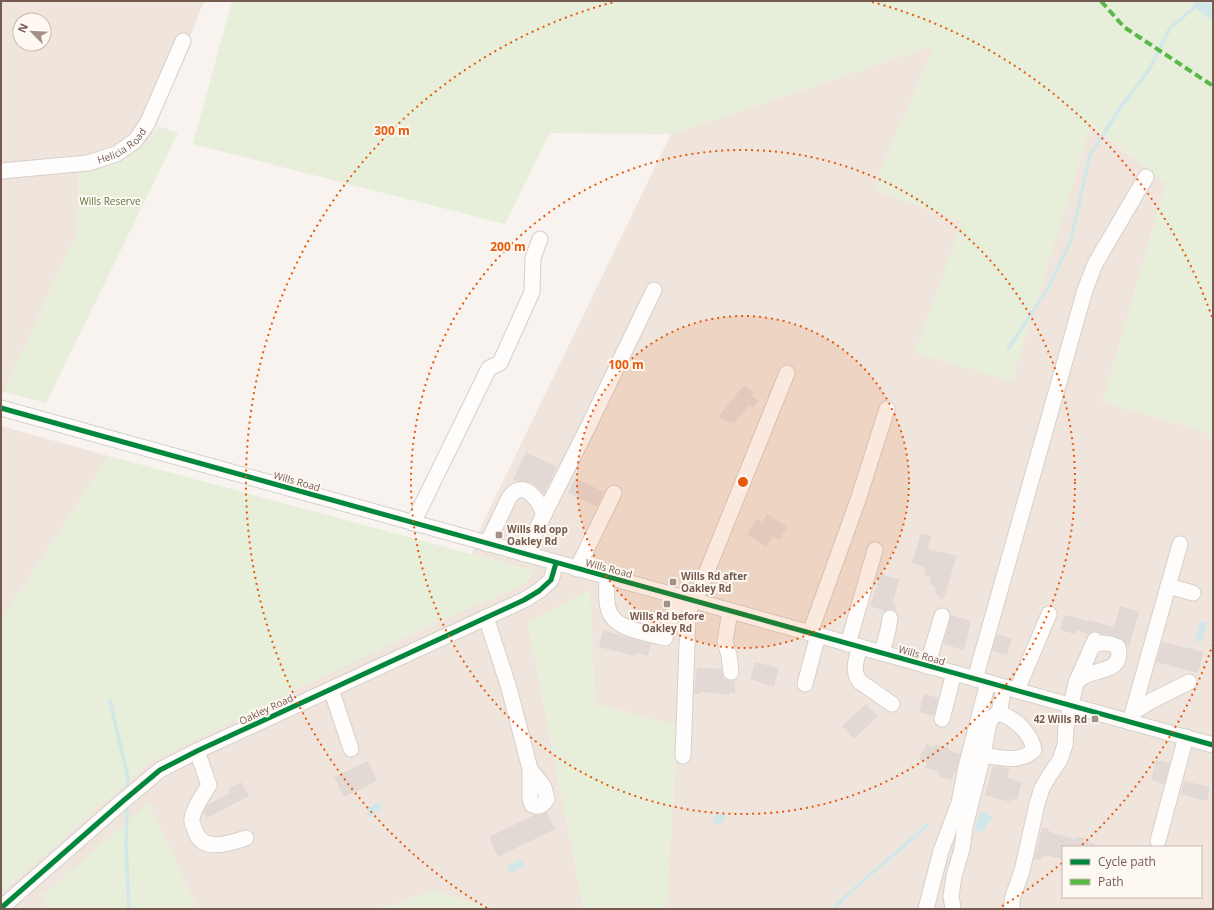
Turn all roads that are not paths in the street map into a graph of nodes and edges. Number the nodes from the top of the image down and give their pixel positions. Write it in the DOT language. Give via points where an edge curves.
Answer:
graph roads {
  1 [pos="183,41"];
  2 [pos="1,171"];
  3 [pos="1146,177"];
  4 [pos="540,238"];
  5 [pos="654,290"];
  6 [pos="788,373"];
  7 [pos="1,408"];
  8 [pos="887,409"];
  9 [pos="614,494"];
  10 [pos="544,515"];
  11 [pos="413,523"];
  12 [pos="487,544"];
  13 [pos="1180,544"];
  14 [pos="875,550"];
  15 [pos="524,554"];
  16 [pos="556,563"];
  17 [pos="577,569"];
  18 [pos="607,577"];
  19 [pos="1168,586"];
  20 [pos="1193,594"];
  21 [pos="688,599"];
  22 [pos="730,611"];
  23 [pos="1049,614"];
  24 [pos="942,616"];
  25 [pos="486,617"];
  26 [pos="890,618"];
  27 [pos="983,619"];
  28 [pos="814,634"];
  29 [pos="854,645"];
  30 [pos="882,653"];
  31 [pos="927,666"];
  32 [pos="731,672"];
  33 [pos="971,678"];
  34 [pos="1189,682"];
  35 [pos="1076,683"];
  36 [pos="805,684"];
  37 [pos="1010,688"];
  38 [pos="331,689"];
  39 [pos="892,704"];
  40 [pos="1070,705"];
  41 [pos="999,713"];
  42 [pos="1131,717"];
  43 [pos="942,719"];
  44 [pos="1186,737"];
  45 [pos="1213,745"];
  46 [pos="351,749"];
  47 [pos="197,751"];
  48 [pos="983,755"];
  49 [pos="683,756"];
  50 [pos="530,769"];
  51 [pos="246,838"];
  52 [pos="1158,841"];
  53 [pos="1,908"];
  54 [pos="926,909"];
  55 [pos="953,909"];
  56 [pos="1012,909"];
  1 -- 2 [label="street, Helicia Road" via="147,124 135,141 116,154 88,163"];
  3 -- 33 [label="street" via="1095,264 1085,290"];
  4 -- 11 [label="street" via="533,258 532,292 500,362 489,368"];
  5 -- 10 [label="street"];
  6 -- 21 [label="street"];
  7 -- 11 [label="street, Wills Road"];
  8 -- 28 [label="street"];
  9 -- 17 [label="street"];
  10 -- 12 [label="street" via="538,502 524,489 513,491"];
  10 -- 15 [label="street"];
  11 -- 12 [label="street, Wills Road"];
  12 -- 15 [label="street, Wills Road"];
  13 -- 19 [label="street"];
  14 -- 29 [label="street"];
  15 -- 16 [label="street, Wills Road"];
  16 -- 17 [label="street, Wills Road"];
  16 -- 25 [label="street, Oakley Road" via="551,580 539,591"];
  17 -- 18 [label="street, Wills Road"];
  18 -- 21 [label="street, Wills Road"];
  18 -- 21 [label="street" via="608,610 613,619 624,627 665,638"];
  19 -- 20 [label="street"];
  19 -- 42 [label="street"];
  21 -- 22 [label="street, Wills Road"];
  21 -- 49 [label="street"];
  22 -- 28 [label="street, Wills Road"];
  22 -- 32 [label="street" via="725,642"];
  23 -- 37 [label="street"];
  24 -- 31 [label="street"];
  25 -- 38 [label="street, Oakley Road"];
  25 -- 50 [label="street" via="509,688"];
  26 -- 30 [label="street"];
  27 -- 33 [label="street"];
  28 -- 29 [label="street, Wills Road"];
  28 -- 36 [label="street"];
  29 -- 30 [label="street, Wills Road"];
  29 -- 39 [label="street" via="854,667 859,681"];
  30 -- 31 [label="street, Wills Road"];
  31 -- 33 [label="street, Wills Road"];
  33 -- 37 [label="street, Wills Road"];
  33 -- 43 [label="street"];
  33 -- 54 [label="street" via="966,767 959,803 941,851"];
  34 -- 42 [label="street" via="1151,701"];
  35 -- 35 [label="street" via="1094,643 1110,643 1118,647 1120,655 1112,666 1083,677"];
  35 -- 40 [label="street"];
  37 -- 40 [label="street, Wills Road"];
  37 -- 41 [label="street"];
  38 -- 46 [label="street"];
  38 -- 47 [label="street, Oakley Road"];
  40 -- 42 [label="street, Wills Road"];
  40 -- 56 [label="street" via="1065,745 1060,760 1040,793 1022,871 1012,899"];
  41 -- 48 [label="street" via="990,720"];
  41 -- 48 [label="street" via="1016,722 1027,733 1034,750 1028,756 1017,758"];
  42 -- 44 [label="street, Wills Road"];
  44 -- 45 [label="street, Wills Road"];
  44 -- 52 [label="street"];
  47 -- 51 [label="street" via="208,785 191,820 195,833 202,842 212,844 224,845"];
  47 -- 53 [label="street, Oakley Road" via="160,770"];
  48 -- 55 [label="street" via="954,876 951,896"];
}
